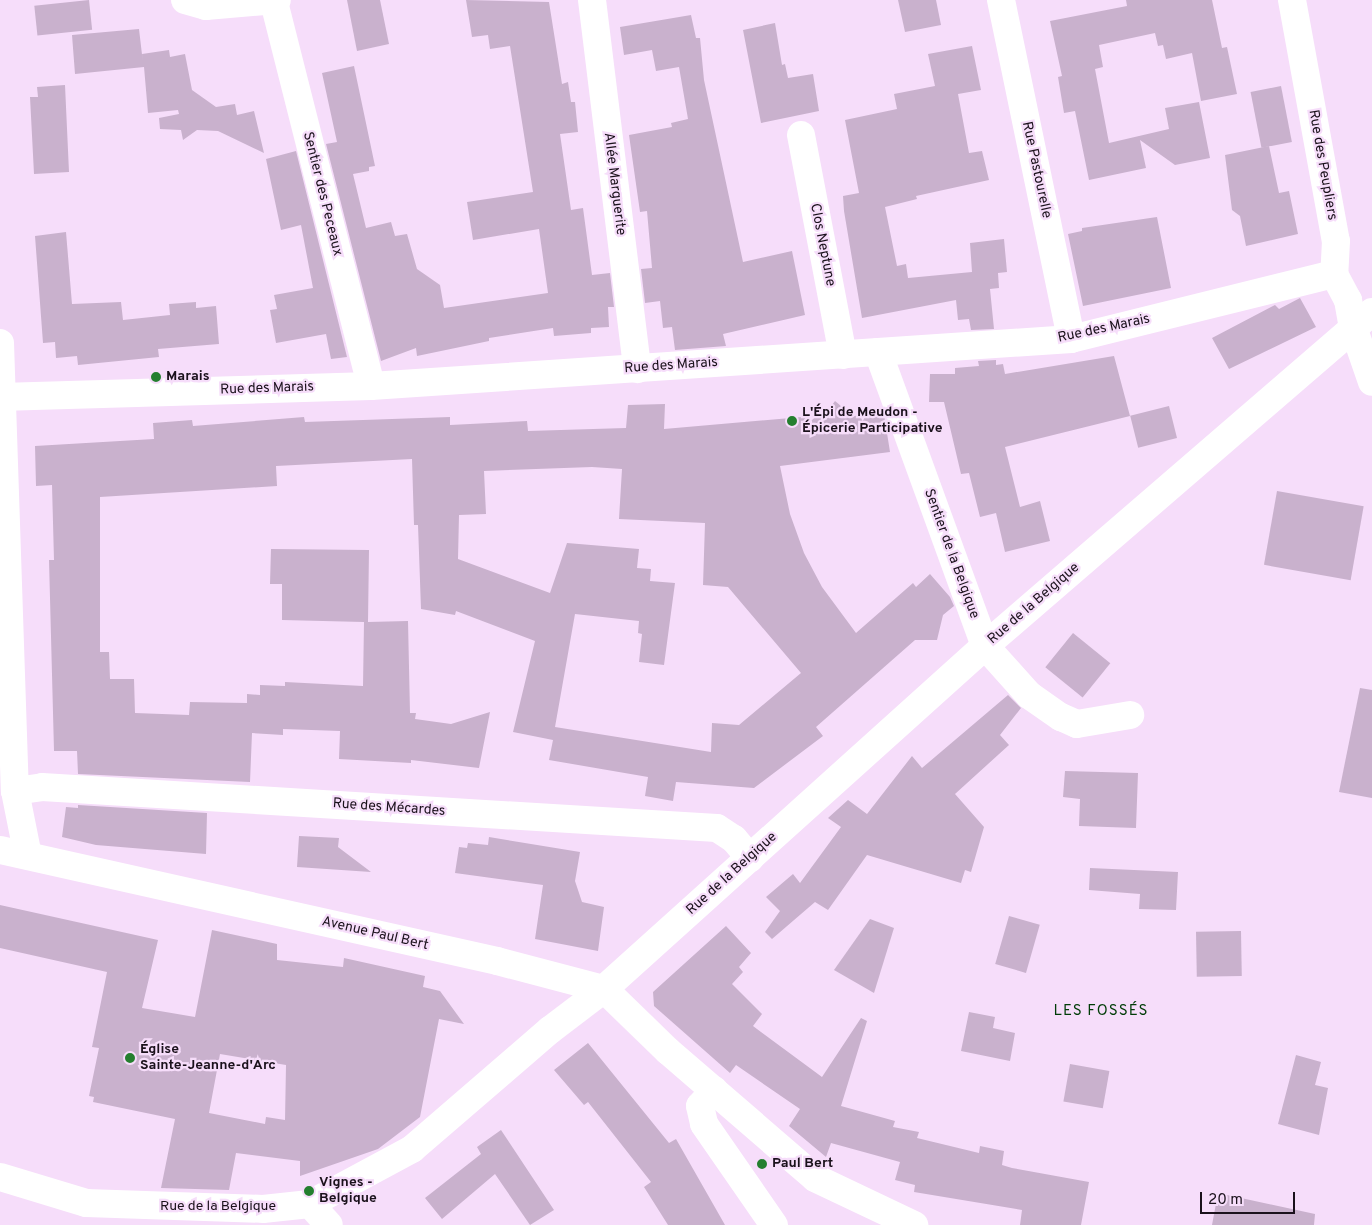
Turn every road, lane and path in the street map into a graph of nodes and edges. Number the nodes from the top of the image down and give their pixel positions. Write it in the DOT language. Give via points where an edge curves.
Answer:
graph roads {
  1 [pos="185,0"];
  2 [pos="592,0"];
  3 [pos="1001,0"];
  4 [pos="1292,0"];
  5 [pos="275,1"];
  6 [pos="801,135"];
  7 [pos="1334,274"];
  8 [pos="1363,320"];
  9 [pos="1071,339"];
  10 [pos="0,343"];
  11 [pos="878,352"];
  12 [pos="843,355"];
  13 [pos="637,369"];
  14 [pos="1372,382"];
  15 [pos="371,386"];
  16 [pos="0,396"];
  17 [pos="985,646"];
  18 [pos="1130,715"];
  19 [pos="15,792"];
  20 [pos="0,850"];
  21 [pos="28,856"];
  22 [pos="750,858"];
  23 [pos="604,989"];
  24 [pos="714,1090"];
  25 [pos="0,1177"];
  26 [pos="310,1204"];
  27 [pos="328,1225"];
  28 [pos="774,1225"];
  29 [pos="914,1225"];
  1 -- 5 [label="street" via="206,6"];
  2 -- 13 [label="street, Allée Marguerite"];
  3 -- 9 [label="street, Rue Pastourelle"];
  4 -- 7 [label="street, Rue des Peupliers" via="1336,242"];
  5 -- 15 [label="street, Sentier des Peceaux"];
  6 -- 12 [label="street, Clos Neptune"];
  7 -- 8 [label="street"];
  7 -- 9 [label="street, Rue des Marais"];
  8 -- 14 [label="street"];
  8 -- 17 [label="street, Rue de la Belgique"];
  9 -- 11 [label="street, Rue des Marais"];
  10 -- 16 [label="street"];
  11 -- 12 [label="street, Rue des Marais"];
  11 -- 17 [label="street, Sentier de la Belgique"];
  12 -- 13 [label="street, Rue des Marais"];
  13 -- 15 [label="street, Rue des Marais"];
  15 -- 16 [label="street, Rue des Marais"];
  16 -- 19 [label="street"];
  17 -- 18 [label="street, Sentier de la Belgique" via="1029,694 1061,717 1077,724"];
  17 -- 22 [label="street, Rue de la Belgique"];
  19 -- 21 [label="street"];
  19 -- 22 [label="street, Rue des Mécardes" via="42,787 717,828 734,839"];
  20 -- 21 [label="street, Avenue Paul Bert"];
  21 -- 23 [label="street, Avenue Paul Bert" via="505,963"];
  22 -- 23 [label="street, Rue de la Belgique"];
  23 -- 24 [label="street, Avenue Paul Bert"];
  23 -- 26 [label="street, Rue de la Belgique" via="532,1045 412,1149"];
  24 -- 28 [label="street" via="700,1106 704,1124"];
  24 -- 29 [label="street, Avenue Paul Bert" via="815,1178"];
  25 -- 26 [label="street, Rue de la Belgique" via="86,1203 117,1206 263,1210"];
  26 -- 27 [label="street"];
}
